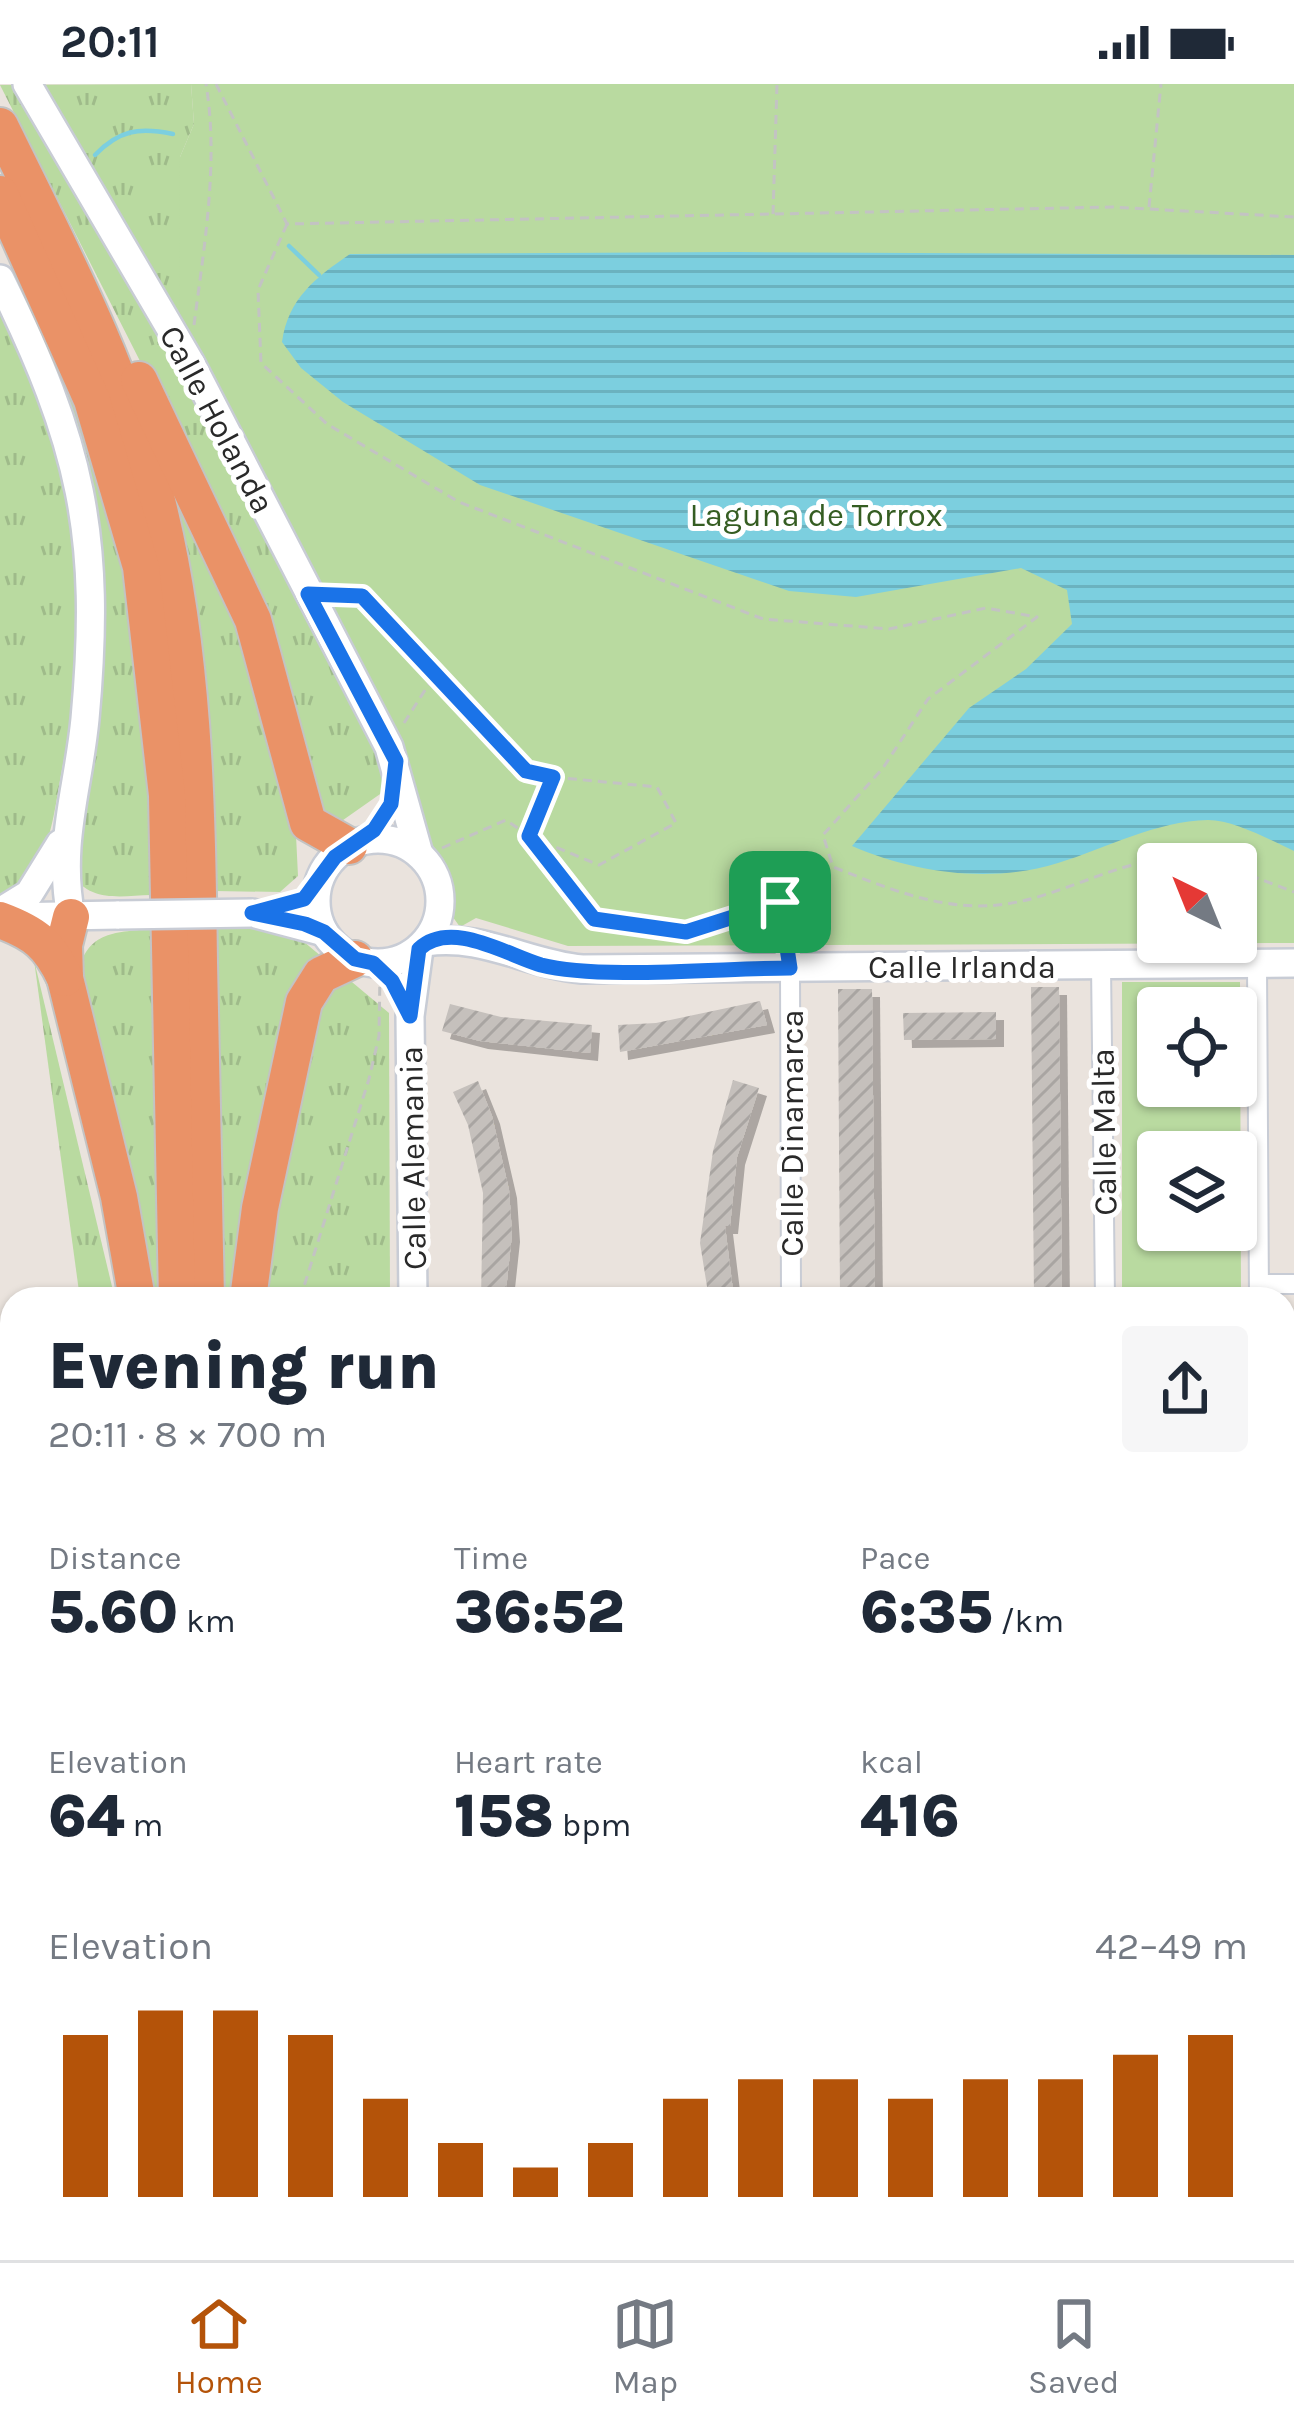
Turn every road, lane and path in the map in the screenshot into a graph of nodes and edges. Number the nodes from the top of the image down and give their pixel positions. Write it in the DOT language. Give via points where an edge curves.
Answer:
graph roads {
  1 [pos="27,84"];
  2 [pos="206,84"];
  3 [pos="216,84"];
  4 [pos="777,84"];
  5 [pos="1161,84"];
  6 [pos="0,126"];
  7 [pos="0,194"];
  8 [pos="1149,208"];
  9 [pos="773,214"];
  10 [pos="1294,217"];
  11 [pos="286,224"];
  12 [pos="0,279"];
  13 [pos="76,281"];
  14 [pos="190,362"];
  15 [pos="308,594"];
  16 [pos="436,673"];
  17 [pos="392,754"];
  18 [pos="553,777"];
  19 [pos="64,835"];
  20 [pos="529,836"];
  21 [pos="355,844"];
  22 [pos="426,844"];
  23 [pos="1137,865"];
  24 [pos="833,867"];
  25 [pos="1257,878"];
  26 [pos="317,887"];
  27 [pos="1294,892"];
  28 [pos="440,901"];
  29 [pos="780,902"];
  30 [pos="252,913"];
  31 [pos="0,916"];
  32 [pos="71,917"];
  33 [pos="324,932"];
  34 [pos="423,946"];
  35 [pos="490,946"];
  36 [pos="1257,964"];
  37 [pos="1294,964"];
  38 [pos="369,965"];
  39 [pos="1101,965"];
  40 [pos="790,968"];
  41 [pos="65,978"];
  42 [pos="410,1016"];
  43 [pos="135,1287"];
  44 [pos="177,1287"];
  45 [pos="206,1287"];
  46 [pos="250,1287"];
  47 [pos="304,1287"];
  48 [pos="413,1287"];
  49 [pos="791,1287"];
  50 [pos="1105,1287"];
  51 [pos="1259,1287"];
  1 -- 14 [label="street, Calle Holanda"];
  2 -- 14 [label="path" via="206,230"];
  3 -- 11 [label="path"];
  4 -- 9 [label="path"];
  5 -- 8 [label="path"];
  6 -- 13 [label="highway"];
  7 -- 44 [label="highway" via="92,400 141,567 167,796"];
  8 -- 9 [label="path"];
  8 -- 10 [label="path"];
  9 -- 11 [label="path"];
  11 -- 24 [label="path" via="258,290 261,363 327,424 459,502 763,619 889,629 986,608 1037,617 928,699 883,768 823,835"];
  12 -- 19 [label="street" via="49,379 89,538 94,622"];
  13 -- 21 [label="highway" via="113,326 253,620 308,823"];
  13 -- 45 [label="highway" via="155,492 190,686"];
  14 -- 15 [label="street, Calle Holanda"];
  15 -- 16 [label="path" via="362,596"];
  15 -- 17 [label="street, Calle Holanda"];
  16 -- 17 [label="path"];
  16 -- 18 [label="path" via="526,771"];
  17 -- 21 [label="street" via="391,804"];
  17 -- 22 [label="street, Calle Holanda"];
  18 -- 20 [label="path"];
  18 -- 20 [label="path" via="657,787 676,823 599,866"];
  19 -- 31 [label="street" via="29,894"];
  19 -- 32 [label="street"];
  20 -- 22 [label="path" via="506,820 442,848"];
  20 -- 29 [label="path" via="594,919 686,932"];
  21 -- 22 [label="street"];
  21 -- 26 [label="street"];
  22 -- 28 [label="street"];
  23 -- 24 [label="path" via="1019,902 932,904"];
  24 -- 29 [label="path"];
  25 -- 27 [label="path"];
  26 -- 30 [label="street" via="287,907"];
  26 -- 33 [label="street"];
  28 -- 34 [label="street"];
  28 -- 35 [label="street, Calle Irlanda"];
  29 -- 40 [label="path"];
  30 -- 32 [label="street, bridge"];
  30 -- 33 [label="street"];
  31 -- 32 [label="street"];
  31 -- 41 [label="highway" via="34,933"];
  32 -- 41 [label="highway"];
  33 -- 38 [label="street"];
  34 -- 35 [label="street, Calle Irlanda" via="466,939"];
  34 -- 38 [label="street"];
  34 -- 42 [label="street, Calle Alemania"];
  35 -- 40 [label="street, Calle Irlanda" via="544,966 582,969"];
  36 -- 37 [label="street, Calle Irlanda"];
  36 -- 39 [label="street, Calle Irlanda"];
  36 -- 51 [label="street"];
  38 -- 42 [label="street, Calle Alemania" via="392,981"];
  38 -- 46 [label="highway" via="321,975 304,1002"];
  38 -- 47 [label="path" via="379,1036"];
  39 -- 40 [label="street, Calle Irlanda"];
  39 -- 50 [label="street, Calle Malta"];
  40 -- 49 [label="street, Calle Dinamarca"];
  41 -- 43 [label="highway"];
  42 -- 48 [label="street, Calle Alemania"];
}
